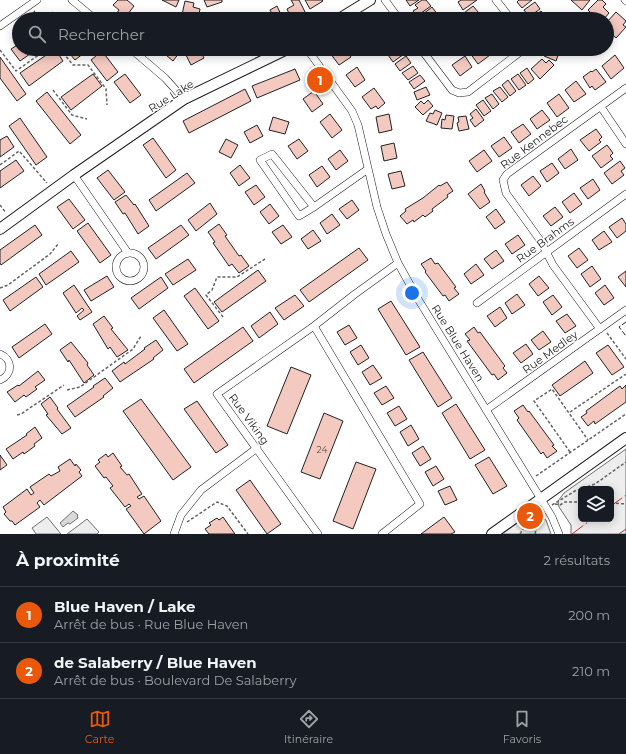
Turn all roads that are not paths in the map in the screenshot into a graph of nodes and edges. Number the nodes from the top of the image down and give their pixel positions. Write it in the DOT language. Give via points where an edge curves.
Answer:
graph roads {
  1 [pos="37,0"];
  2 [pos="72,0"];
  3 [pos="370,0"];
  4 [pos="385,0"];
  5 [pos="496,0"];
  6 [pos="20,12"];
  7 [pos="87,12"];
  8 [pos="350,12"];
  9 [pos="394,12"];
  10 [pos="505,12"];
  11 [pos="12,18"];
  12 [pos="0,26"];
  13 [pos="139,56"];
  14 [pos="273,56"];
  15 [pos="312,56"];
  16 [pos="426,56"];
  17 [pos="515,56"];
  18 [pos="626,88"];
  19 [pos="184,99"];
  20 [pos="600,107"];
  21 [pos="626,144"];
  22 [pos="368,169"];
  23 [pos="74,175"];
  24 [pos="626,194"];
  25 [pos="314,207"];
  26 [pos="0,229"];
  27 [pos="128,253"];
  28 [pos="547,253"];
  29 [pos="398,263"];
  30 [pos="477,303"];
  31 [pos="626,310"];
  32 [pos="314,326"];
  33 [pos="603,330"];
  34 [pos="0,354"];
  35 [pos="0,380"];
  36 [pos="486,410"];
  37 [pos="626,438"];
  38 [pos="257,448"];
  39 [pos="541,499"];
  40 [pos="174,534"];
  41 [pos="318,534"];
  42 [pos="382,534"];
  43 [pos="492,534"];
  44 [pos="559,534"];
  1 -- 6 [label="street"];
  2 -- 7 [label="street"];
  3 -- 8 [label="street"];
  4 -- 9 [label="street"];
  5 -- 10 [label="street"];
  11 -- 12 [label="street"];
  13 -- 19 [label="street"];
  14 -- 19 [label="street, Rue Lake"];
  15 -- 22 [label="street, Rue Blue Haven" via="352,111 358,125"];
  16 -- 17 [label="street" via="452,90 459,93 468,92"];
  18 -- 20 [label="street, Rue Kennebec"];
  19 -- 23 [label="street, Rue Lake"];
  20 -- 21 [label="street"];
  20 -- 28 [label="street, Rue Kennebec" via="507,174 503,180 506,193"];
  22 -- 25 [label="street"];
  22 -- 29 [label="street, Rue Blue Haven" via="377,207"];
  23 -- 26 [label="street, Rue Lake"];
  23 -- 27 [label="street"];
  24 -- 28 [label="street, Rue Brahms"];
  25 -- 25 [label="street" via="272,154 260,160 299,216"];
  27 -- 27 [label="street" via="119,258 116,267 122,279 132,282 143,275 145,266 137,255"];
  28 -- 30 [label="street, Rue Brahms"];
  28 -- 33 [label="street, Rue Kennebec" via="553,265"];
  29 -- 32 [label="street, Rue Viking"];
  29 -- 36 [label="street, Rue Blue Haven"];
  31 -- 33 [label="street, Rue Medley"];
  32 -- 38 [label="street, Rue Viking" via="217,394"];
  32 -- 42 [label="street" via="420,504"];
  33 -- 36 [label="street, Rue Medley"];
  34 -- 35 [label="street" via="7,359 10,367 7,375"];
  36 -- 39 [label="street, Rue Blue Haven"];
  37 -- 39 [label="street"];
  38 -- 40 [label="street" via="201,490 181,515"];
  38 -- 41 [label="street, Rue Viking"];
  39 -- 43 [label="street"];
  39 -- 44 [label="street, Rue Blue Haven"];
}
